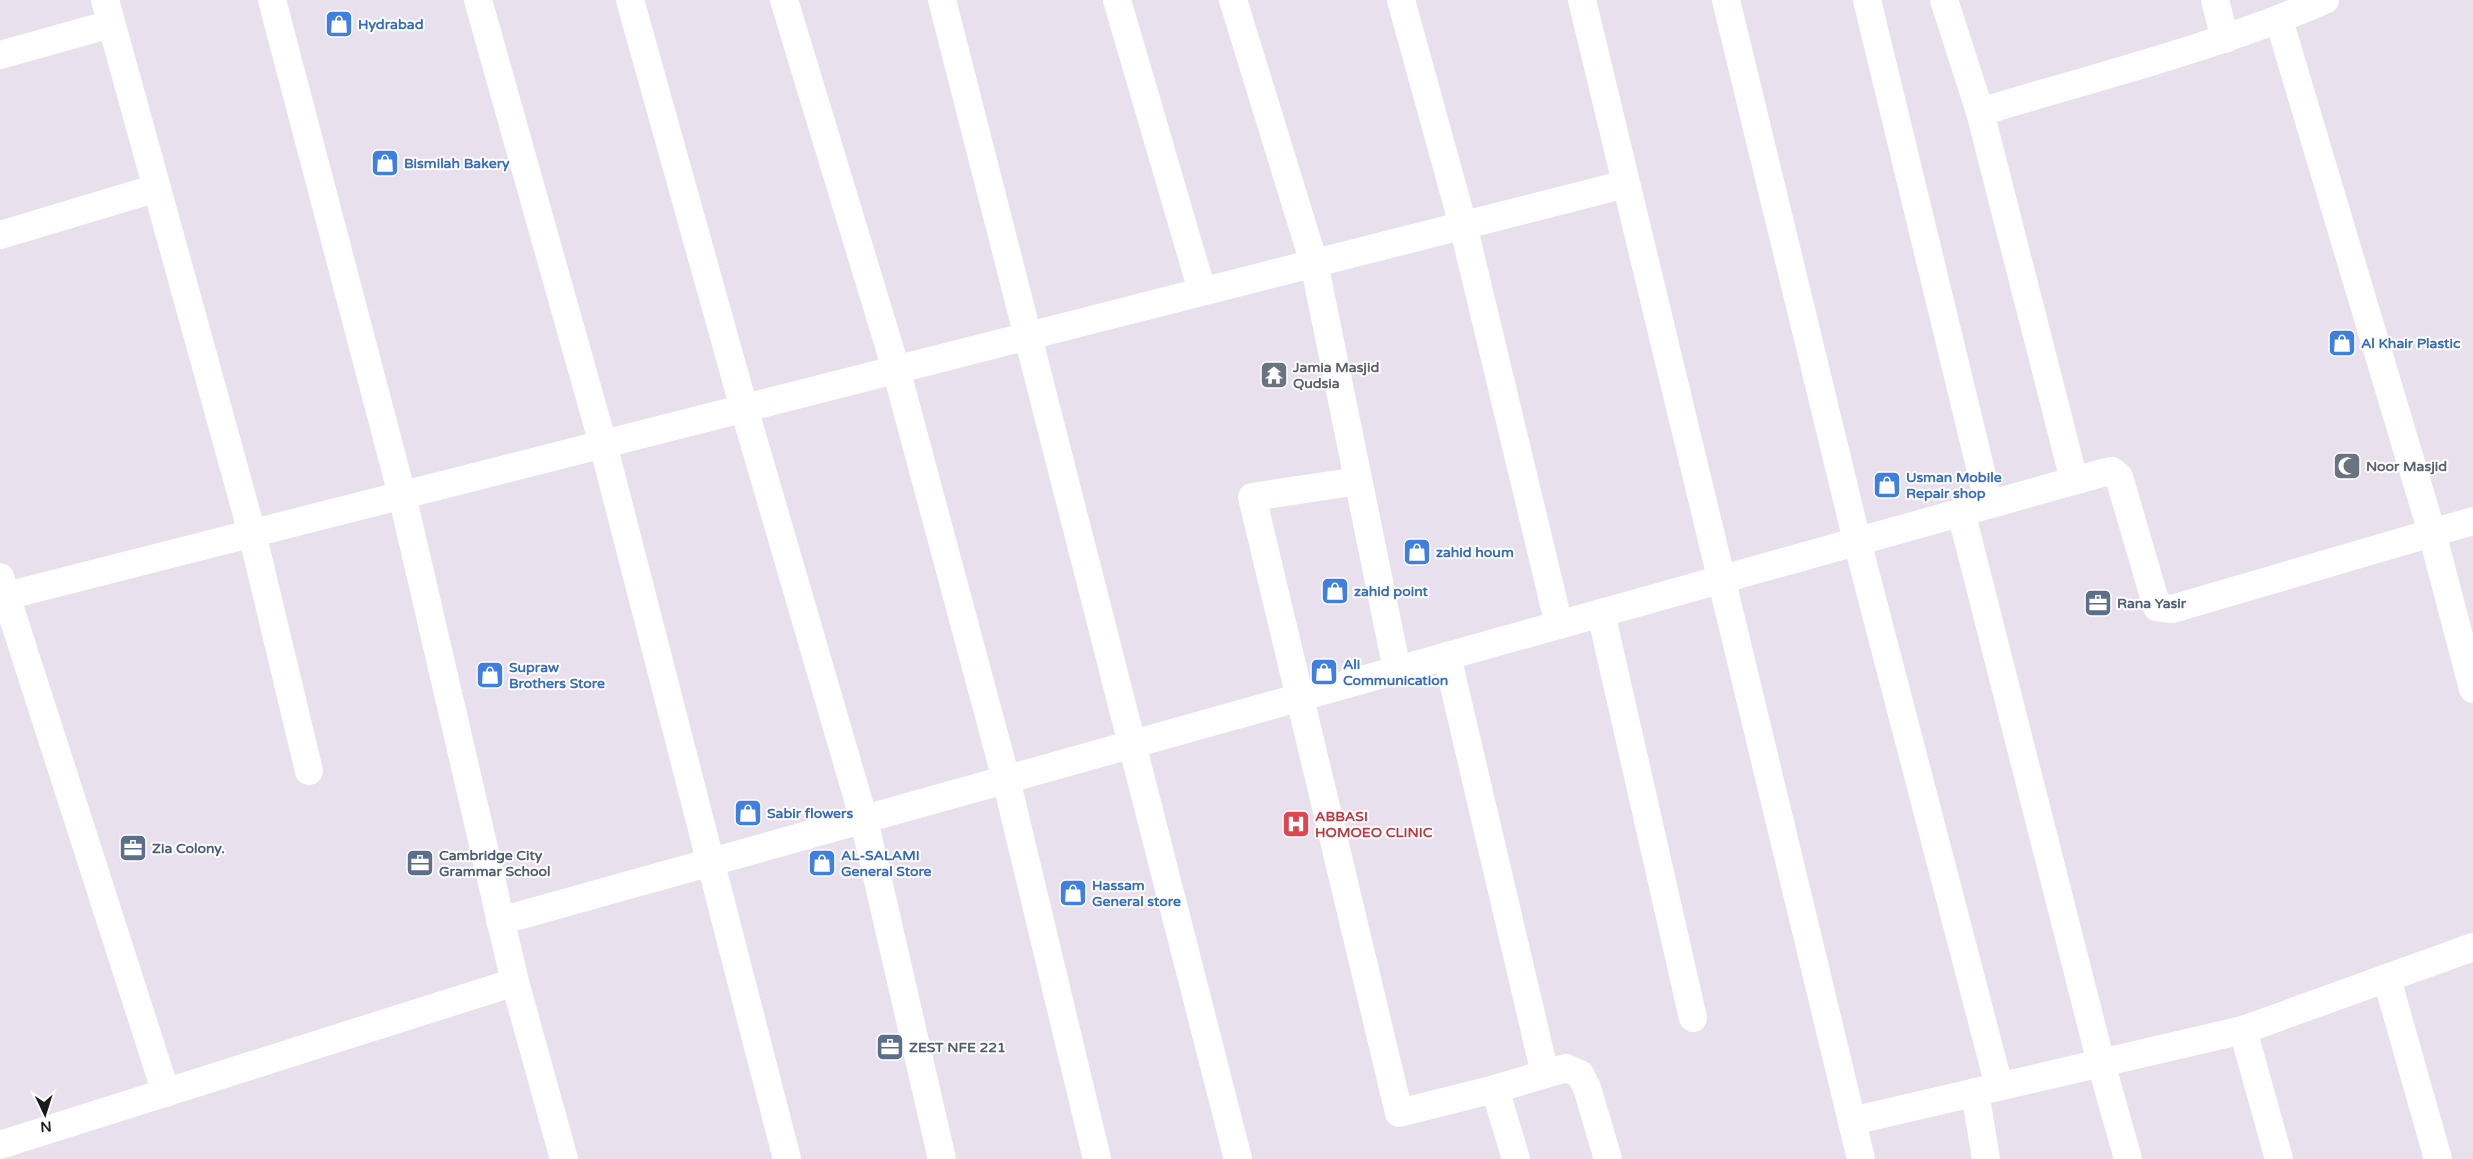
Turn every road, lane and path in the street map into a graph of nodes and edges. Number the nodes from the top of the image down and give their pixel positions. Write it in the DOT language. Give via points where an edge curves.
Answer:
graph roads {
  1 [pos="272,0"];
  2 [pos="478,0"];
  3 [pos="630,0"];
  4 [pos="784,0"];
  5 [pos="942,0"];
  6 [pos="1117,0"];
  7 [pos="1233,0"];
  8 [pos="1401,0"];
  9 [pos="1582,0"];
  10 [pos="1726,0"];
  11 [pos="1867,0"];
  12 [pos="1944,0"];
  13 [pos="2215,0"];
  14 [pos="2325,0"];
  15 [pos="108,12"];
  16 [pos="2279,20"];
  17 [pos="2225,39"];
  18 [pos="0,55"];
  19 [pos="1980,112"];
  20 [pos="1626,184"];
  21 [pos="157,188"];
  22 [pos="1463,225"];
  23 [pos="0,235"];
  24 [pos="1314,263"];
  25 [pos="1202,291"];
  26 [pos="1028,336"];
  27 [pos="896,369"];
  28 [pos="744,408"];
  29 [pos="603,444"];
  30 [pos="2074,480"];
  31 [pos="1358,481"];
  32 [pos="402,495"];
  33 [pos="1989,504"];
  34 [pos="1962,512"];
  35 [pos="2473,521"];
  36 [pos="252,533"];
  37 [pos="2432,533"];
  38 [pos="1858,541"];
  39 [pos="1721,579"];
  40 [pos="3,587"];
  41 [pos="1601,613"];
  42 [pos="1559,625"];
  43 [pos="1447,656"];
  44 [pos="1397,670"];
  45 [pos="2473,689"];
  46 [pos="1298,698"];
  47 [pos="1132,744"];
  48 [pos="308,771"];
  49 [pos="1006,779"];
  50 [pos="864,820"];
  51 [pos="712,862"];
  52 [pos="500,921"];
  53 [pos="2473,947"];
  54 [pos="2388,978"];
  55 [pos="514,982"];
  56 [pos="1693,1018"];
  57 [pos="2243,1030"];
  58 [pos="2101,1063"];
  59 [pos="1545,1074"];
  60 [pos="1495,1088"];
  61 [pos="1987,1089"];
  62 [pos="166,1093"];
  63 [pos="1852,1121"];
  64 [pos="0,1145"];
  65 [pos="564,1159"];
  66 [pos="787,1159"];
  67 [pos="942,1159"];
  68 [pos="1097,1159"];
  69 [pos="1238,1159"];
  70 [pos="1516,1159"];
  71 [pos="1608,1159"];
  72 [pos="1861,1159"];
  73 [pos="1986,1159"];
  74 [pos="2128,1159"];
  75 [pos="2279,1159"];
  76 [pos="2438,1159"];
  1 -- 32 [label="street"];
  2 -- 29 [label="street"];
  3 -- 28 [label="street"];
  4 -- 27 [label="street"];
  5 -- 26 [label="street"];
  6 -- 25 [label="street"];
  7 -- 24 [label="street"];
  8 -- 22 [label="street"];
  9 -- 20 [label="street"];
  10 -- 38 [label="street"];
  11 -- 33 [label="street"];
  12 -- 19 [label="street"];
  13 -- 17 [label="street"];
  14 -- 16 [label="street"];
  15 -- 18 [label="street"];
  15 -- 21 [label="street"];
  16 -- 17 [label="street"];
  16 -- 37 [label="street"];
  17 -- 19 [label="street"];
  19 -- 30 [label="street"];
  20 -- 22 [label="street"];
  20 -- 39 [label="street"];
  21 -- 23 [label="street"];
  21 -- 36 [label="street"];
  22 -- 24 [label="street"];
  22 -- 42 [label="street"];
  24 -- 25 [label="street"];
  24 -- 31 [label="street"];
  25 -- 26 [label="street"];
  26 -- 27 [label="street"];
  26 -- 47 [label="street"];
  27 -- 28 [label="street"];
  27 -- 49 [label="street"];
  28 -- 29 [label="street"];
  28 -- 50 [label="street"];
  29 -- 32 [label="street"];
  29 -- 51 [label="street"];
  30 -- 33 [label="street"];
  30 -- 37 [label="street" via="2112,472 2119,477 2158,607 2172,610"];
  31 -- 44 [label="street"];
  31 -- 46 [label="street" via="1252,497"];
  32 -- 36 [label="street"];
  32 -- 52 [label="street"];
  33 -- 34 [label="street"];
  34 -- 38 [label="street"];
  34 -- 58 [label="street"];
  35 -- 37 [label="street"];
  36 -- 40 [label="street"];
  36 -- 48 [label="street"];
  37 -- 45 [label="street"];
  38 -- 39 [label="street"];
  38 -- 61 [label="street"];
  39 -- 41 [label="street"];
  39 -- 63 [label="street"];
  40 -- 62 [label="street"];
  41 -- 42 [label="street"];
  41 -- 56 [label="street"];
  42 -- 43 [label="street"];
  43 -- 44 [label="street"];
  43 -- 59 [label="street"];
  44 -- 46 [label="street"];
  46 -- 47 [label="street"];
  46 -- 60 [label="street" via="1399,1113"];
  47 -- 49 [label="street"];
  47 -- 69 [label="street"];
  49 -- 50 [label="street"];
  49 -- 68 [label="street"];
  50 -- 51 [label="street"];
  50 -- 67 [label="street"];
  51 -- 52 [label="street"];
  51 -- 66 [label="street"];
  52 -- 55 [label="street"];
  53 -- 54 [label="street"];
  54 -- 57 [label="street"];
  54 -- 76 [label="street"];
  55 -- 62 [label="street"];
  55 -- 65 [label="street"];
  57 -- 58 [label="street"];
  57 -- 75 [label="street"];
  58 -- 61 [label="street"];
  58 -- 74 [label="street"];
  59 -- 60 [label="street"];
  59 -- 71 [label="street" via="1566,1068 1580,1074"];
  60 -- 70 [label="street"];
  61 -- 63 [label="street"];
  61 -- 73 [label="street"];
  62 -- 64 [label="street"];
  63 -- 72 [label="street"];
}
